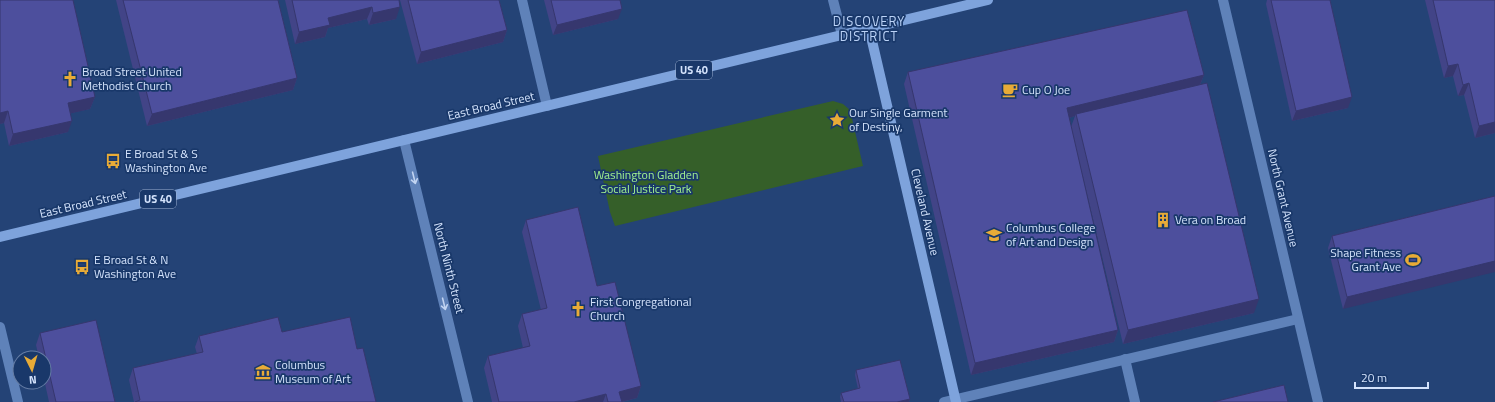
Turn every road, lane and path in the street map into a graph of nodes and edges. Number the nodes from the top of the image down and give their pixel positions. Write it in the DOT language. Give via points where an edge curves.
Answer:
graph roads {
  1 [pos="522,0"];
  2 [pos="834,0"];
  3 [pos="988,0"];
  4 [pos="1223,0"];
  5 [pos="869,28"];
  6 [pos="842,35"];
  7 [pos="547,106"];
  8 [pos="404,140"];
  9 [pos="0,237"];
  10 [pos="1298,319"];
  11 [pos="0,327"];
  12 [pos="1125,360"];
  13 [pos="955,401"];
  14 [pos="18,402"];
  15 [pos="468,402"];
  16 [pos="944,402"];
  17 [pos="1135,402"];
  18 [pos="1318,402"];
  1 -- 7 [label="street"];
  2 -- 6 [label="street"];
  3 -- 5 [label="main road, East Broad Street / US 40"];
  4 -- 10 [label="street, North Grant Avenue"];
  5 -- 6 [label="main road, East Broad Street / US 40"];
  5 -- 13 [label="main road, Cleveland Avenue"];
  6 -- 7 [label="main road, East Broad Street / US 40"];
  7 -- 8 [label="main road, East Broad Street / US 40"];
  8 -- 9 [label="main road, East Broad Street / US 40"];
  8 -- 15 [label="street, North Ninth Street, one-way"];
  10 -- 12 [label="street"];
  10 -- 18 [label="street, North Grant Avenue"];
  11 -- 14 [label="street"];
  12 -- 13 [label="street"];
  12 -- 17 [label="street"];
  13 -- 16 [label="street"];
}
